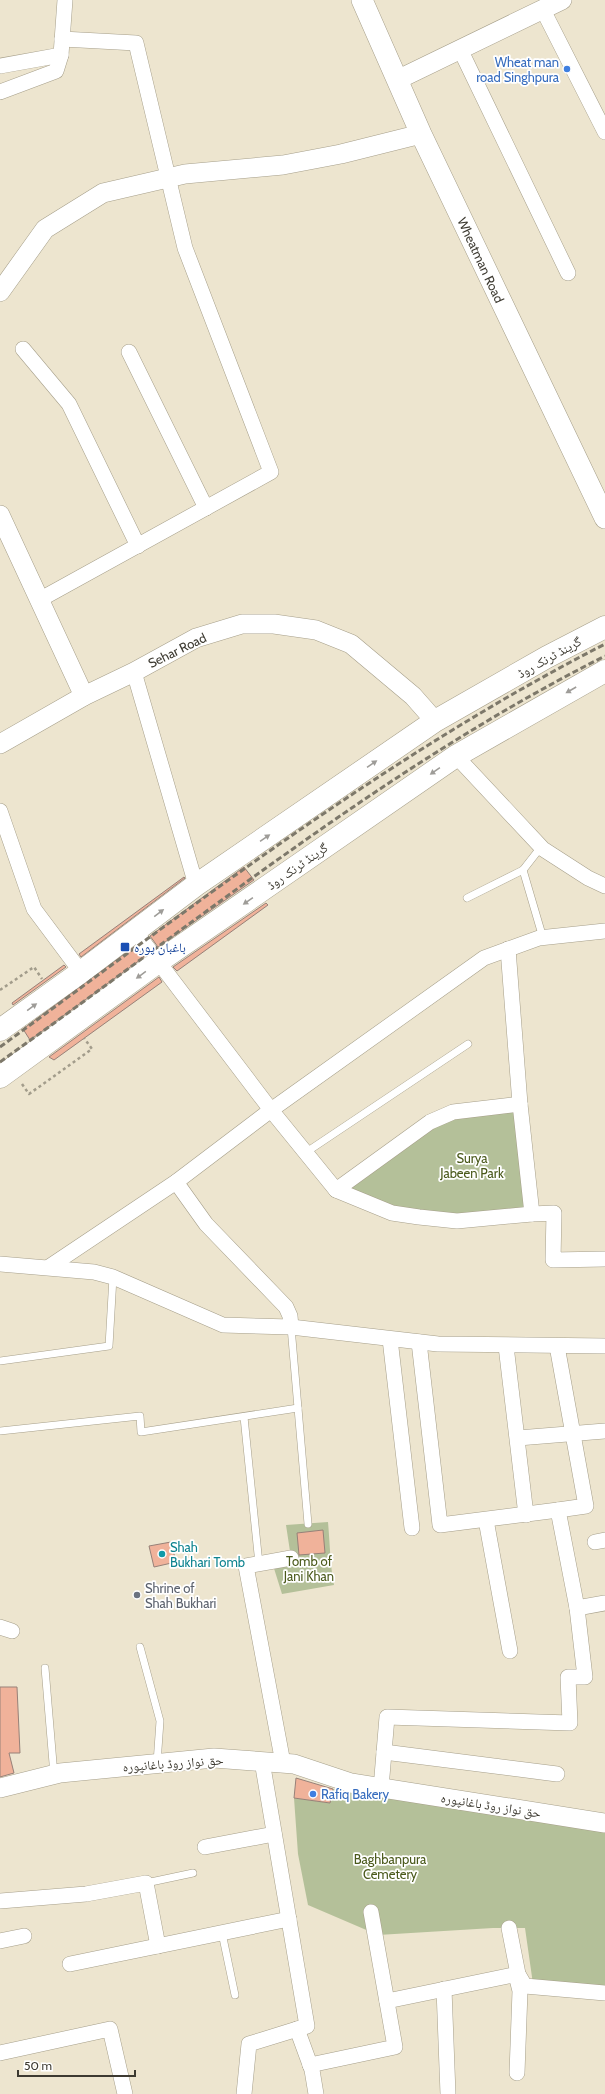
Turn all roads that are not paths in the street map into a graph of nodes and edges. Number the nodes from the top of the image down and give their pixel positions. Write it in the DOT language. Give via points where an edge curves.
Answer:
graph roads {
  1 [pos="65,0"];
  2 [pos="362,0"];
  3 [pos="562,0"];
  4 [pos="542,10"];
  5 [pos="62,39"];
  6 [pos="460,49"];
  7 [pos="62,55"];
  8 [pos="0,66"];
  9 [pos="397,80"];
  10 [pos="0,92"];
  11 [pos="605,132"];
  12 [pos="421,134"];
  13 [pos="168,178"];
  14 [pos="568,273"];
  15 [pos="0,292"];
  16 [pos="23,349"];
  17 [pos="129,352"];
  18 [pos="206,508"];
  19 [pos="605,518"];
  20 [pos="2,523"];
  21 [pos="138,546"];
  22 [pos="39,600"];
  23 [pos="605,627"];
  24 [pos="605,671"];
  25 [pos="134,672"];
  26 [pos="84,696"];
  27 [pos="436,721"];
  28 [pos="0,744"];
  29 [pos="456,756"];
  30 [pos="0,811"];
  31 [pos="541,847"];
  32 [pos="523,870"];
  33 [pos="196,885"];
  34 [pos="605,886"];
  35 [pos="467,898"];
  36 [pos="134,931"];
  37 [pos="605,931"];
  38 [pos="543,938"];
  39 [pos="508,949"];
  40 [pos="158,962"];
  41 [pos="81,972"];
  42 [pos="0,1030"];
  43 [pos="468,1044"];
  44 [pos="0,1077"];
  45 [pos="520,1104"];
  46 [pos="271,1110"];
  47 [pos="305,1153"];
  48 [pos="176,1182"];
  49 [pos="336,1190"];
  50 [pos="532,1214"];
  51 [pos="605,1259"];
  52 [pos="0,1264"];
  53 [pos="49,1267"];
  54 [pos="113,1277"];
  55 [pos="291,1327"];
  56 [pos="390,1339"];
  57 [pos="419,1342"];
  58 [pos="506,1346"];
  59 [pos="557,1346"];
  60 [pos="605,1346"];
  61 [pos="0,1361"];
  62 [pos="298,1408"];
  63 [pos="244,1417"];
  64 [pos="0,1431"];
  65 [pos="605,1431"];
  66 [pos="573,1434"];
  67 [pos="518,1438"];
  68 [pos="558,1510"];
  69 [pos="526,1516"];
  70 [pos="486,1520"];
  71 [pos="308,1524"];
  72 [pos="412,1528"];
  73 [pos="291,1558"];
  74 [pos="259,1564"];
  75 [pos="605,1603"];
  76 [pos="577,1608"];
  77 [pos="140,1647"];
  78 [pos="510,1651"];
  79 [pos="45,1668"];
  80 [pos="384,1752"];
  81 [pos="262,1761"];
  82 [pos="157,1763"];
  83 [pos="283,1763"];
  84 [pos="557,1774"];
  85 [pos="54,1775"];
  86 [pos="0,1788"];
  87 [pos="381,1788"];
  88 [pos="605,1823"];
  89 [pos="274,1834"];
  90 [pos="205,1847"];
  91 [pos="193,1873"];
  92 [pos="146,1883"];
  93 [pos="0,1901"];
  94 [pos="371,1912"];
  95 [pos="289,1919"];
  96 [pos="509,1928"];
  97 [pos="222,1933"];
  98 [pos="24,1936"];
  99 [pos="0,1941"];
  100 [pos="158,1946"];
  101 [pos="70,1964"];
  102 [pos="517,1974"];
  103 [pos="444,1990"];
  104 [pos="605,1993"];
  105 [pos="235,1995"];
  106 [pos="387,2001"];
  107 [pos="297,2029"];
  108 [pos="0,2053"];
  109 [pos="310,2065"];
  110 [pos="517,2073"];
  111 [pos="125,2094"];
  112 [pos="244,2094"];
  113 [pos="316,2094"];
  114 [pos="448,2094"];
  1 -- 5 [label="street"];
  2 -- 9 [label="main road, Wheatman Road"];
  3 -- 4 [label="street"];
  4 -- 6 [label="street"];
  4 -- 11 [label="street"];
  5 -- 7 [label="street"];
  5 -- 13 [label="street" via="136,43"];
  6 -- 9 [label="street"];
  6 -- 14 [label="street"];
  7 -- 8 [label="street"];
  7 -- 10 [label="street" via="56,71"];
  9 -- 12 [label="main road, Wheatman Road"];
  12 -- 13 [label="street" via="283,165 185,174"];
  12 -- 19 [label="main road, Wheatman Road"];
  13 -- 15 [label="street" via="103,193 45,229"];
  13 -- 18 [label="street" via="185,248 271,472"];
  16 -- 21 [label="street" via="69,404"];
  17 -- 18 [label="street"];
  18 -- 21 [label="street"];
  20 -- 22 [label="street"];
  21 -- 22 [label="street"];
  22 -- 26 [label="street"];
  23 -- 27 [label="main road, گرینڈ ٹرنک روڈ"];
  24 -- 29 [label="main road, گرینڈ ٹرنک روڈ, one-way"];
  25 -- 26 [label="street, Sehar Road"];
  25 -- 27 [label="street, Sehar Road" via="196,638 242,624 274,624 316,630 351,644 413,696"];
  25 -- 33 [label="street"];
  26 -- 28 [label="street, Sehar Road"];
  33 -- 27 [label="main road, گرینڈ ٹرنک روڈ, one-way"];
  29 -- 31 [label="street"];
  29 -- 40 [label="main road, گرینڈ ٹرنک روڈ, one-way"];
  30 -- 41 [label="street" via="34,909"];
  31 -- 32 [label="lane"];
  31 -- 34 [label="street" via="588,878"];
  32 -- 35 [label="lane"];
  32 -- 38 [label="lane"];
  36 -- 33 [label="main road, گرینڈ ٹرنک روڈ, one-way"];
  36 -- 40 [label="street"];
  36 -- 41 [label="main road, گرینڈ ٹرنک روڈ"];
  37 -- 38 [label="street"];
  38 -- 39 [label="street"];
  39 -- 45 [label="street"];
  39 -- 46 [label="street" via="484,958"];
  40 -- 44 [label="main road, گرینڈ ٹرنک روڈ, one-way"];
  40 -- 46 [label="street"];
  42 -- 41 [label="main road, گرینڈ ٹرنک روڈ, one-way"];
  43 -- 47 [label="lane"];
  45 -- 49 [label="street" via="453,1112 430,1122"];
  45 -- 50 [label="street"];
  46 -- 47 [label="street"];
  46 -- 48 [label="street"];
  47 -- 49 [label="street"];
  48 -- 53 [label="street"];
  48 -- 55 [label="street" via="206,1224 286,1307"];
  49 -- 50 [label="street" via="392,1213 419,1217 458,1221"];
  50 -- 51 [label="street" via="554,1213 554,1260"];
  52 -- 53 [label="street"];
  53 -- 54 [label="street" via="94,1272"];
  54 -- 55 [label="street" via="223,1325"];
  54 -- 61 [label="lane" via="109,1346"];
  55 -- 56 [label="street"];
  55 -- 62 [label="lane"];
  56 -- 57 [label="street"];
  56 -- 72 [label="street"];
  57 -- 58 [label="street"];
  57 -- 70 [label="street" via="440,1525"];
  58 -- 59 [label="street"];
  58 -- 67 [label="street"];
  59 -- 60 [label="street"];
  59 -- 66 [label="street"];
  62 -- 63 [label="lane"];
  62 -- 71 [label="lane"];
  63 -- 64 [label="lane" via="141,1432 140,1416"];
  63 -- 74 [label="lane"];
  65 -- 66 [label="street"];
  66 -- 67 [label="street"];
  66 -- 68 [label="street" via="586,1506"];
  67 -- 69 [label="street"];
  68 -- 69 [label="street"];
  68 -- 76 [label="street"];
  69 -- 70 [label="street"];
  70 -- 78 [label="street"];
  73 -- 74 [label="street"];
  74 -- 83 [label="street" via="246,1566"];
  75 -- 76 [label="street"];
  76 -- 80 [label="street" via="585,1677 568,1677 570,1723 387,1717"];
  77 -- 82 [label="lane" via="160,1721"];
  79 -- 85 [label="lane"];
  80 -- 84 [label="street"];
  80 -- 87 [label="street"];
  81 -- 82 [label="street, حق نواز روڈ باغانپورہ" via="214,1758"];
  81 -- 83 [label="street, حق نواز روڈ باغانپورہ"];
  81 -- 89 [label="street"];
  82 -- 85 [label="street, حق نواز روڈ باغانپورہ"];
  83 -- 87 [label="street, حق نواز روڈ باغانپورہ" via="294,1764 351,1783"];
  85 -- 86 [label="street, حق نواز روڈ باغانپورہ"];
  87 -- 88 [label="street, حق نواز روڈ باغانپورہ"];
  89 -- 90 [label="street"];
  89 -- 95 [label="street"];
  91 -- 92 [label="lane"];
  92 -- 93 [label="street" via="86,1894"];
  92 -- 100 [label="street"];
  94 -- 106 [label="street"];
  95 -- 97 [label="street"];
  95 -- 107 [label="street" via="307,2026"];
  96 -- 102 [label="street"];
  97 -- 100 [label="street"];
  97 -- 105 [label="lane"];
  98 -- 99 [label="street"];
  100 -- 101 [label="street"];
  102 -- 103 [label="street"];
  102 -- 104 [label="street" via="525,1986"];
  102 -- 110 [label="street" via="520,1991"];
  103 -- 106 [label="street"];
  103 -- 114 [label="street"];
  106 -- 109 [label="street" via="395,2047"];
  107 -- 109 [label="street"];
  107 -- 112 [label="street" via="249,2044"];
  108 -- 111 [label="street" via="110,2029"];
  109 -- 113 [label="street"];
}
